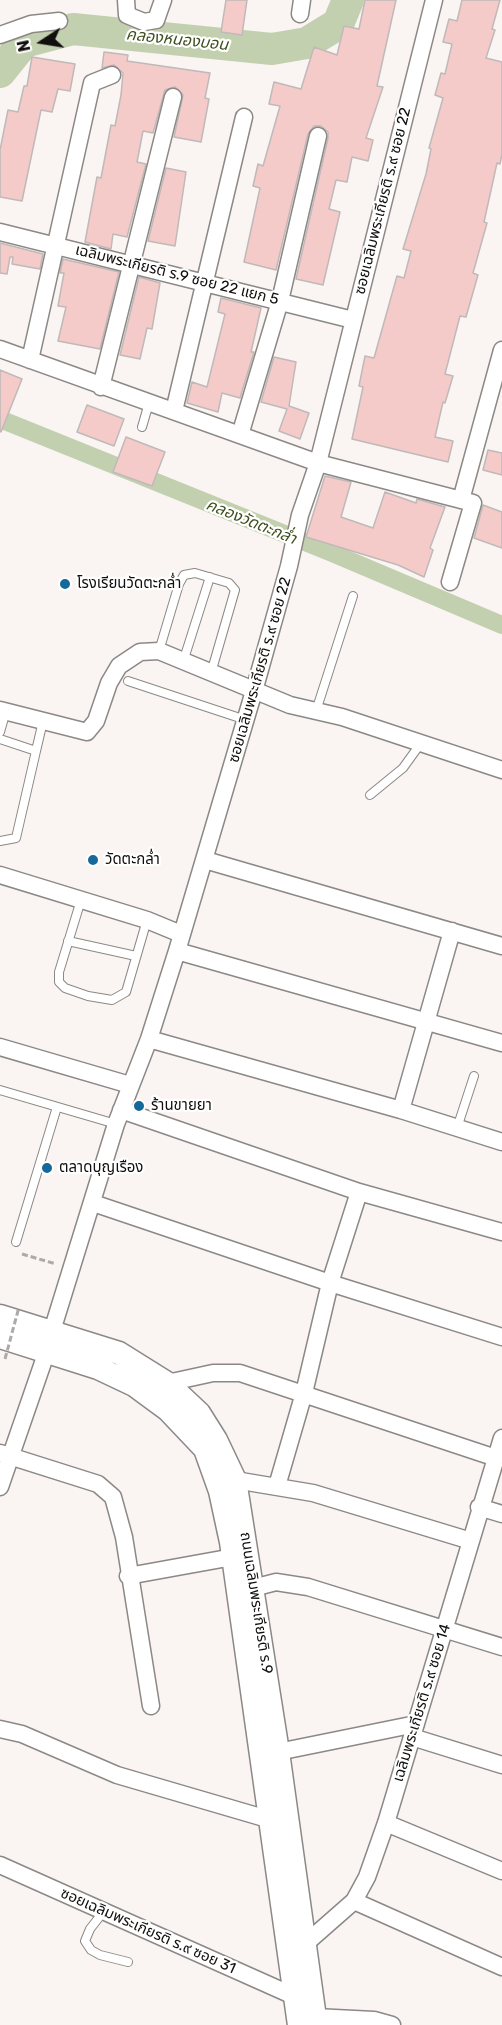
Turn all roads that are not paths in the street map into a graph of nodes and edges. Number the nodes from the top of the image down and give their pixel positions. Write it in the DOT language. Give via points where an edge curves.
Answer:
graph roads {
  1 [pos="126,0"];
  2 [pos="163,0"];
  3 [pos="434,0"];
  4 [pos="59,21"];
  5 [pos="0,35"];
  6 [pos="112,75"];
  7 [pos="174,97"];
  8 [pos="244,117"];
  9 [pos="318,136"];
  10 [pos="0,232"];
  11 [pos="57,244"];
  12 [pos="133,265"];
  13 [pos="206,283"];
  14 [pos="280,301"];
  15 [pos="353,320"];
  16 [pos="0,349"];
  17 [pos="502,350"];
  18 [pos="30,360"];
  19 [pos="101,387"];
  20 [pos="149,403"];
  21 [pos="174,411"];
  22 [pos="142,427"];
  23 [pos="240,435"];
  24 [pos="318,463"];
  25 [pos="461,500"];
  26 [pos="210,577"];
  27 [pos="450,582"];
  28 [pos="353,596"];
  29 [pos="159,651"];
  30 [pos="183,662"];
  31 [pos="210,673"];
  32 [pos="128,681"];
  33 [pos="254,691"];
  34 [pos="3,711"];
  35 [pos="315,712"];
  36 [pos="246,720"];
  37 [pos="43,721"];
  38 [pos="0,732"];
  39 [pos="0,739"];
  40 [pos="421,743"];
  41 [pos="36,751"];
  42 [pos="502,770"];
  43 [pos="370,795"];
  44 [pos="0,841"];
  45 [pos="205,860"];
  46 [pos="0,875"];
  47 [pos="81,900"];
  48 [pos="147,920"];
  49 [pos="452,931"];
  50 [pos="181,934"];
  51 [pos="68,941"];
  52 [pos="502,946"];
  53 [pos="177,951"];
  54 [pos="136,956"];
  55 [pos="428,1020"];
  56 [pos="149,1039"];
  57 [pos="502,1043"];
  58 [pos="0,1047"];
  59 [pos="474,1076"];
  60 [pos="130,1085"];
  61 [pos="0,1090"];
  62 [pos="57,1107"];
  63 [pos="401,1110"];
  64 [pos="118,1117"];
  65 [pos="457,1128"];
  66 [pos="502,1142"];
  67 [pos="359,1192"];
  68 [pos="93,1203"];
  69 [pos="502,1232"];
  70 [pos="16,1242"];
  71 [pos="330,1283"];
  72 [pos="9,1311"];
  73 [pos="502,1337"];
  74 [pos="50,1341"];
  75 [pos="3,1348"];
  76 [pos="167,1383"];
  77 [pos="304,1392"];
  78 [pos="502,1438"];
  79 [pos="5,1455"];
  80 [pos="496,1458"];
  81 [pos="235,1480"];
  82 [pos="278,1486"];
  83 [pos="0,1487"];
  84 [pos="479,1507"];
  85 [pos="502,1514"];
  86 [pos="471,1541"];
  87 [pos="233,1557"];
  88 [pos="128,1576"];
  89 [pos="253,1588"];
  90 [pos="444,1631"];
  91 [pos="502,1647"];
  92 [pos="151,1706"];
  93 [pos="0,1729"];
  94 [pos="414,1730"];
  95 [pos="278,1752"];
  96 [pos="502,1765"];
  97 [pos="271,1820"];
  98 [pos="386,1823"];
  99 [pos="0,1864"];
  100 [pos="502,1871"];
  101 [pos="354,1901"];
  102 [pos="104,1911"];
  103 [pos="305,1944"];
  104 [pos="128,1962"];
  105 [pos="502,1967"];
  106 [pos="296,1997"];
  107 [pos="310,2022"];
  108 [pos="388,2024"];
  1 -- 2 [label="street" via="127,15 144,22 156,20"];
  3 -- 15 [label="street, ซอยเฉลิมพระเกียรติ ร.๙ ซอย 22"];
  4 -- 5 [label="street" via="31,24"];
  6 -- 11 [label="street" via="92,83"];
  7 -- 12 [label="street"];
  8 -- 13 [label="street"];
  9 -- 14 [label="street"];
  10 -- 11 [label="street, เฉลิมพระเกียรติ ร.9 ซอย 22 แยก 5"];
  11 -- 12 [label="street, เฉลิมพระเกียรติ ร.9 ซอย 22 แยก 5"];
  11 -- 18 [label="street"];
  12 -- 13 [label="street, เฉลิมพระเกียรติ ร.9 ซอย 22 แยก 5"];
  12 -- 19 [label="street"];
  13 -- 14 [label="street, เฉลิมพระเกียรติ ร.9 ซอย 22 แยก 5"];
  13 -- 21 [label="street"];
  14 -- 15 [label="street, เฉลิมพระเกียรติ ร.9 ซอย 22 แยก 5"];
  14 -- 23 [label="street"];
  15 -- 24 [label="street, ซอยเฉลิมพระเกียรติ ร.๙ ซอย 22"];
  16 -- 18 [label="street"];
  17 -- 25 [label="street"];
  18 -- 19 [label="street"];
  19 -- 20 [label="street"];
  20 -- 21 [label="street"];
  20 -- 22 [label="lane"];
  21 -- 23 [label="street"];
  23 -- 24 [label="street"];
  24 -- 25 [label="street"];
  24 -- 33 [label="street, ซอยเฉลิมพระเกียรติ ร.๙ ซอย 22" via="300,515"];
  25 -- 27 [label="street" via="473,503"];
  26 -- 29 [label="lane" via="189,573 180,579"];
  26 -- 30 [label="lane"];
  26 -- 31 [label="lane" via="229,583 235,590"];
  28 -- 35 [label="lane"];
  29 -- 30 [label="street"];
  29 -- 37 [label="street" via="140,652 119,666 90,731"];
  30 -- 31 [label="street"];
  31 -- 33 [label="street"];
  32 -- 36 [label="lane"];
  33 -- 35 [label="street"];
  33 -- 36 [label="street, ซอยเฉลิมพระเกียรติ ร.๙ ซอย 22"];
  34 -- 37 [label="street"];
  34 -- 38 [label="lane"];
  35 -- 40 [label="street"];
  36 -- 45 [label="street, ซอยเฉลิมพระเกียรติ ร.๙ ซอย 22"];
  37 -- 41 [label="lane"];
  39 -- 41 [label="lane"];
  40 -- 42 [label="street"];
  40 -- 43 [label="lane" via="403,768"];
  41 -- 44 [label="lane" via="16,838"];
  45 -- 49 [label="street"];
  45 -- 50 [label="street, ซอยเฉลิมพระเกียรติ ร.๙ ซอย 22"];
  46 -- 47 [label="street"];
  47 -- 48 [label="street"];
  47 -- 51 [label="lane"];
  48 -- 50 [label="street"];
  48 -- 54 [label="lane"];
  49 -- 52 [label="street"];
  49 -- 55 [label="street"];
  50 -- 53 [label="street, ซอยเฉลิมพระเกียรติ ร.๙ ซอย 22"];
  51 -- 54 [label="lane"];
  51 -- 54 [label="lane" via="59,982 88,996 112,1000 126,992"];
  53 -- 55 [label="street"];
  53 -- 56 [label="street, ซอยเฉลิมพระเกียรติ ร.๙ ซอย 22"];
  55 -- 57 [label="street"];
  55 -- 63 [label="street"];
  56 -- 60 [label="street, ซอยเฉลิมพระเกียรติ ร.๙ ซอย 22"];
  56 -- 63 [label="street"];
  58 -- 60 [label="street"];
  59 -- 65 [label="lane"];
  60 -- 64 [label="street, ซอยเฉลิมพระเกียรติ ร.๙ ซอย 22"];
  61 -- 62 [label="lane"];
  62 -- 64 [label="lane"];
  62 -- 70 [label="lane"];
  63 -- 65 [label="street"];
  64 -- 67 [label="street"];
  64 -- 68 [label="street, ซอยเฉลิมพระเกียรติ ร.๙ ซอย 22"];
  65 -- 66 [label="street"];
  67 -- 69 [label="street"];
  67 -- 71 [label="street"];
  68 -- 71 [label="street"];
  68 -- 74 [label="street, ซอยเฉลิมพระเกียรติ ร.๙ ซอย 22"];
  71 -- 73 [label="street"];
  71 -- 77 [label="street"];
  72 -- 74 [label="main road, ถนนเฉลิมพระเกียรติ ร.9"];
  74 -- 75 [label="main road, ถนนเฉลิมพระเกียรติ ร.9"];
  74 -- 76 [label="main road, ถนนเฉลิมพระเกียรติ ร.9" via="119,1353"];
  74 -- 79 [label="street, ซอยเฉลิมพระเกียรติ ร.๙ ซอย 22"];
  74 -- 87 [label="main road, ถนนเฉลิมพระเกียรติ ร.9" via="134,1385 168,1410 205,1449 220,1491"];
  76 -- 77 [label="street" via="213,1372 240,1373"];
  76 -- 81 [label="main road, ถนนเฉลิมพระเกียรติ ร.9" via="199,1413"];
  77 -- 80 [label="street"];
  77 -- 82 [label="street"];
  78 -- 80 [label="street, เฉลิมพระเกียรติ ร.๙ ซอย 14"];
  79 -- 83 [label="street, ซอยเฉลิมพระเกียรติ ร.๙ ซอย 22"];
  79 -- 88 [label="street" via="98,1484 113,1497"];
  80 -- 84 [label="street, เฉลิมพระเกียรติ ร.๙ ซอย 14"];
  81 -- 82 [label="street"];
  81 -- 89 [label="main road, ถนนเฉลิมพระเกียรติ ร.9"];
  82 -- 86 [label="street"];
  84 -- 85 [label="street"];
  84 -- 86 [label="street, เฉลิมพระเกียรติ ร.๙ ซอย 14"];
  86 -- 90 [label="street, เฉลิมพระเกียรติ ร.๙ ซอย 14"];
  87 -- 88 [label="street"];
  87 -- 97 [label="main road, ถนนเฉลิมพระเกียรติ ร.9"];
  88 -- 92 [label="street"];
  89 -- 90 [label="street" via="276,1582 308,1587"];
  89 -- 95 [label="main road, ถนนเฉลิมพระเกียรติ ร.9"];
  90 -- 91 [label="street"];
  90 -- 94 [label="street, เฉลิมพระเกียรติ ร.๙ ซอย 14"];
  93 -- 97 [label="street" via="22,1734 117,1775"];
  94 -- 95 [label="street"];
  94 -- 96 [label="street"];
  94 -- 98 [label="street, เฉลิมพระเกียรติ ร.๙ ซอย 14"];
  95 -- 103 [label="main road, ถนนเฉลิมพระเกียรติ ร.9"];
  97 -- 106 [label="main road, ถนนเฉลิมพระเกียรติ ร.9"];
  98 -- 100 [label="street"];
  98 -- 101 [label="street, เฉลิมพระเกียรติ ร.๙ ซอย 14"];
  99 -- 102 [label="street, ซอยเฉลิมพระเกียรติ ร.๙ ซอย 31"];
  101 -- 103 [label="street, เฉลิมพระเกียรติ ร.๙ ซอย 14"];
  101 -- 105 [label="street"];
  102 -- 104 [label="lane" via="86,1941 100,1955"];
  102 -- 106 [label="street, ซอยเฉลิมพระเกียรติ ร.๙ ซอย 31"];
  103 -- 107 [label="main road, ถนนเฉลิมพระเกียรติ ร.9"];
  106 -- 107 [label="main road, ถนนเฉลิมพระเกียรติ ร.9"];
  107 -- 108 [label="street" via="374,2020"];
}
